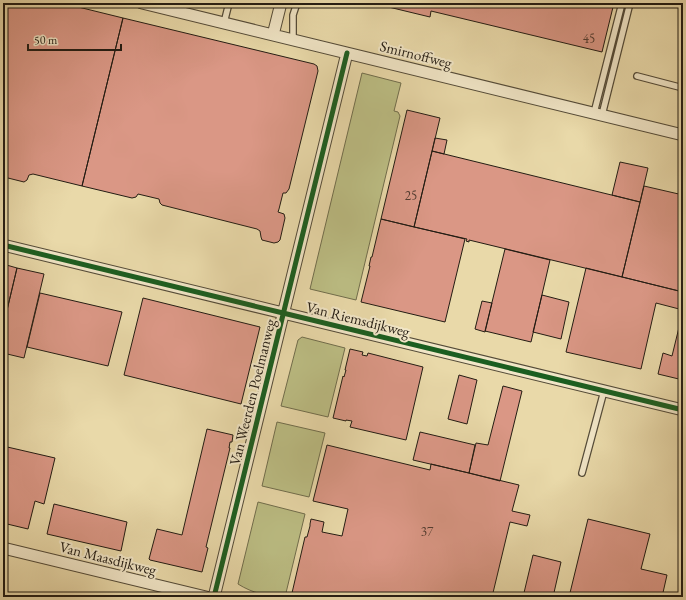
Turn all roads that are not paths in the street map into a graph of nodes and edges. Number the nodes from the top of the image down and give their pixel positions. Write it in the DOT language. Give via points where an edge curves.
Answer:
graph roads {
  1 [pos="142,3"];
  2 [pos="229,3"];
  3 [pos="281,3"];
  4 [pos="297,3"];
  5 [pos="622,3"];
  6 [pos="630,3"];
  7 [pos="224,23"];
  8 [pos="273,35"];
  9 [pos="293,40"];
  10 [pos="347,53"];
  11 [pos="637,76"];
  12 [pos="683,88"];
  13 [pos="598,114"];
  14 [pos="683,134"];
  15 [pos="3,246"];
  16 [pos="284,313"];
  17 [pos="604,392"];
  18 [pos="683,410"];
  19 [pos="582,473"];
  20 [pos="3,548"];
  21 [pos="206,597"];
  22 [pos="214,597"];
  1 -- 7 [label="street, Smirnoffweg"];
  2 -- 7 [label="lane"];
  3 -- 8 [label="street"];
  4 -- 9 [label="lane" via="293,15"];
  5 -- 13 [label="lane"];
  6 -- 13 [label="lane"];
  7 -- 8 [label="street, Smirnoffweg"];
  8 -- 9 [label="street, Smirnoffweg"];
  9 -- 10 [label="street, Smirnoffweg"];
  10 -- 13 [label="street, Smirnoffweg"];
  10 -- 16 [label="street, Van Weerden Poelmanweg"];
  11 -- 12 [label="lane"];
  13 -- 14 [label="street, Smirnoffweg"];
  15 -- 16 [label="street, Van Riemsdijkweg"];
  16 -- 17 [label="street, Van Riemsdijkweg"];
  16 -- 22 [label="street, Van Weerden Poelmanweg"];
  17 -- 18 [label="street, Van Riemsdijkweg"];
  17 -- 19 [label="lane"];
  20 -- 21 [label="street, Van Maasdijkweg"];
}
